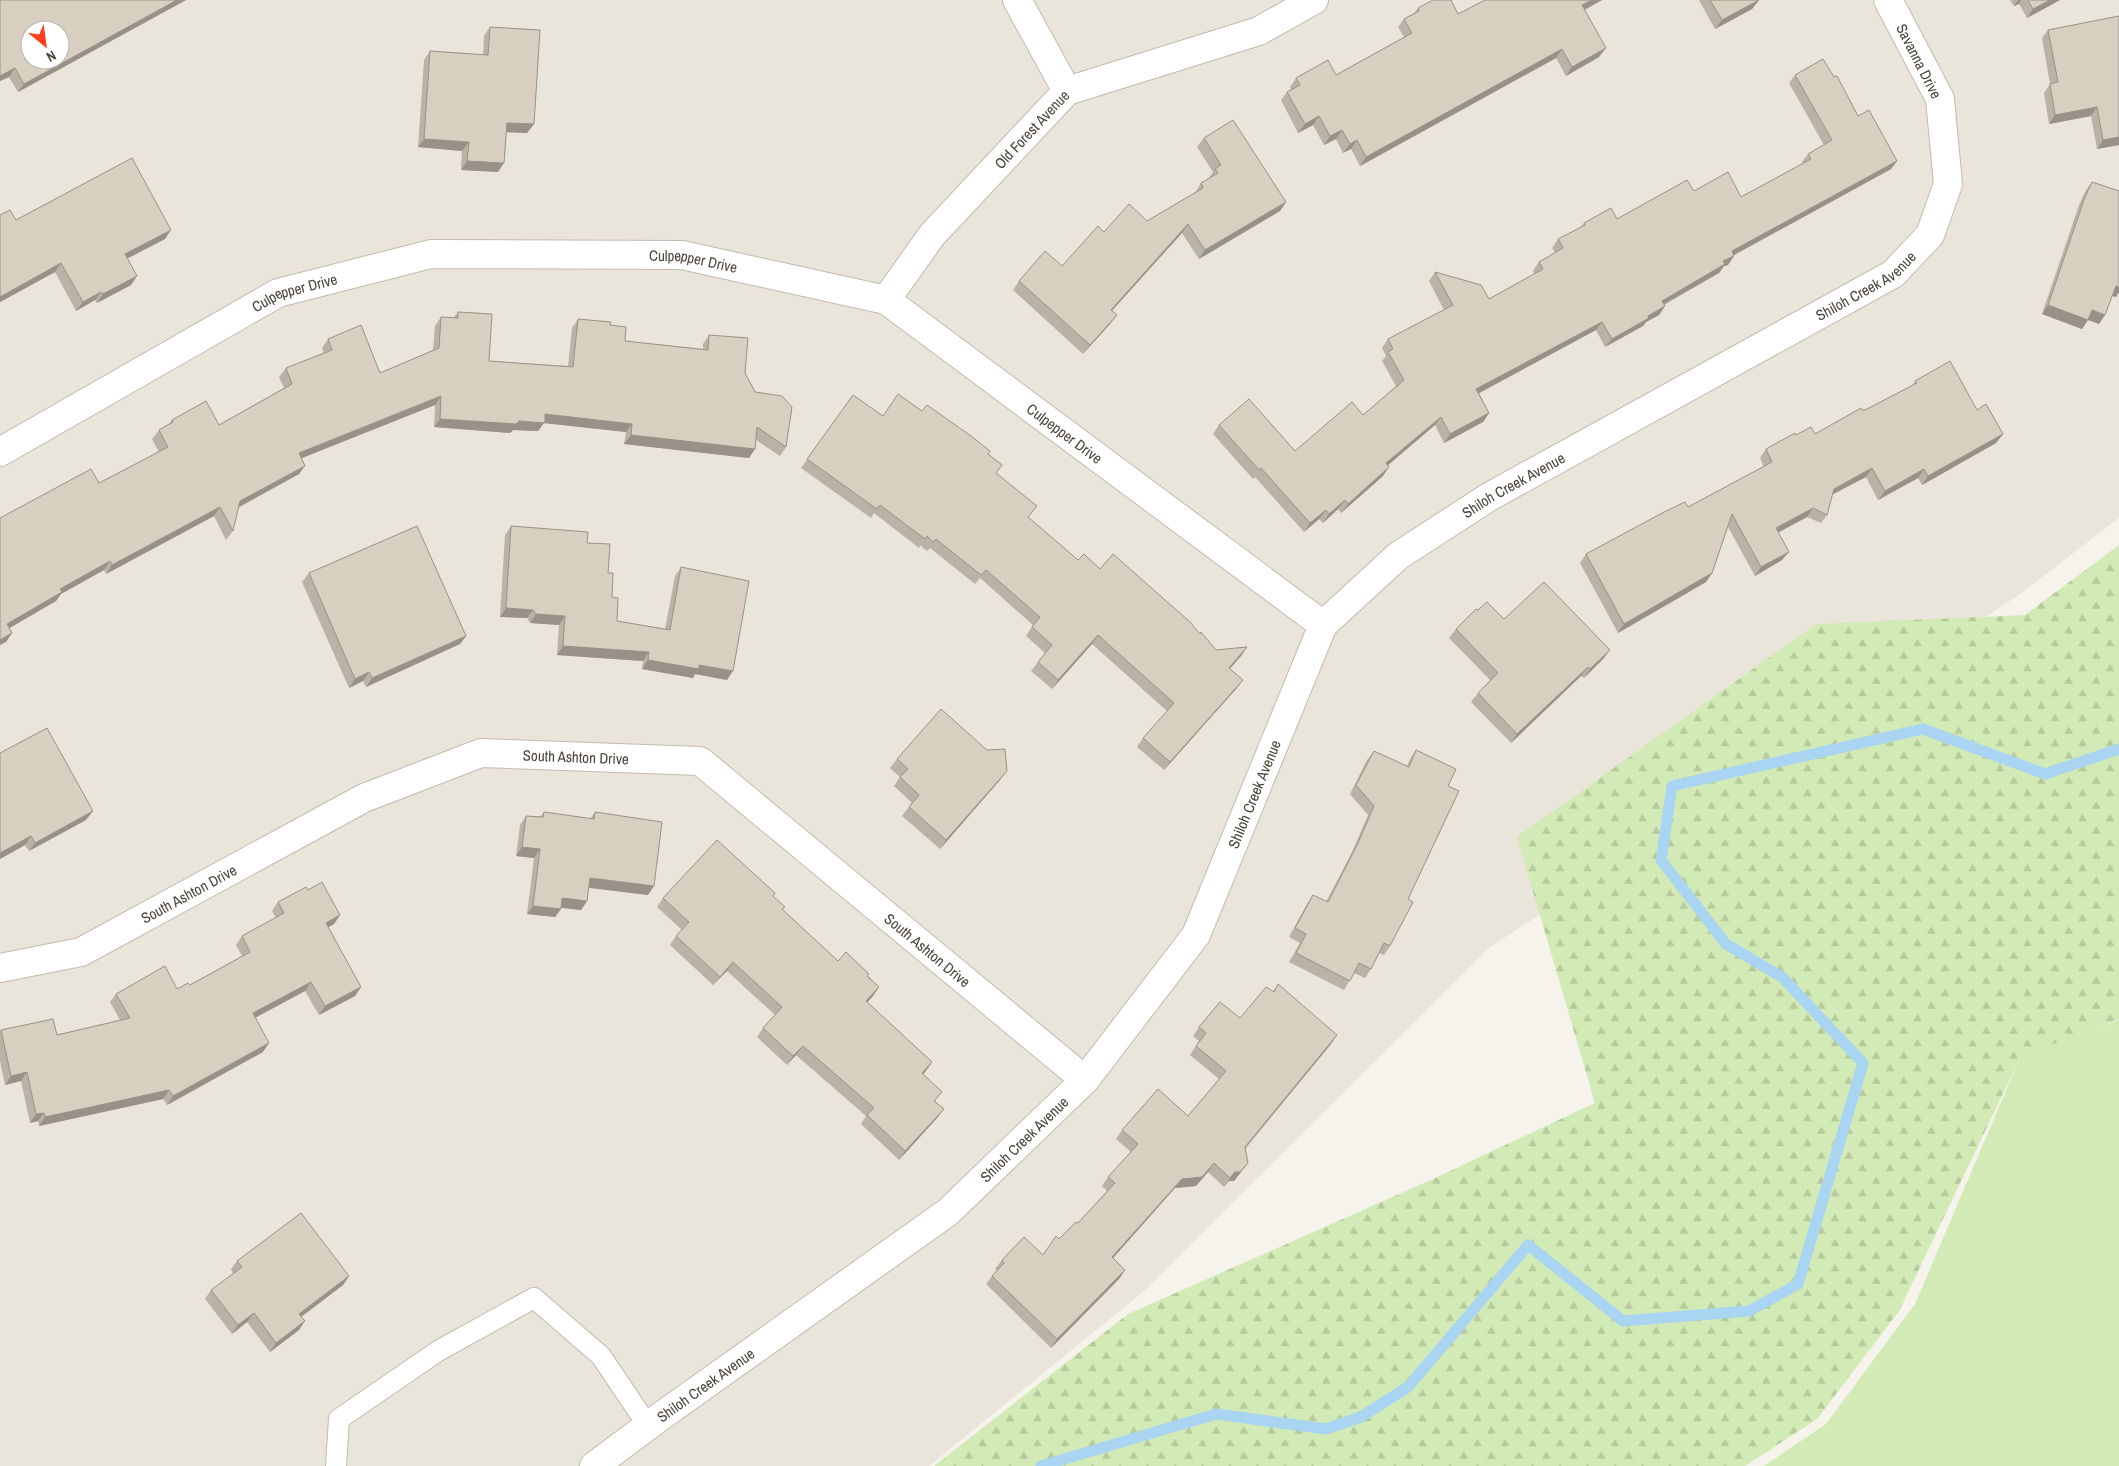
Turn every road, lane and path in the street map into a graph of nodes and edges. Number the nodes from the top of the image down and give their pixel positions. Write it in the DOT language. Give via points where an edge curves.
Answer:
graph roads {
  1 [pos="1017,0"];
  2 [pos="1314,0"];
  3 [pos="1888,0"];
  4 [pos="1067,91"];
  5 [pos="1948,184"];
  6 [pos="886,300"];
  7 [pos="0,452"];
  8 [pos="1323,625"];
  9 [pos="0,968"];
  10 [pos="1086,1080"];
  11 [pos="648,1426"];
  12 [pos="336,1466"];
  13 [pos="594,1466"];
  1 -- 4 [label="street"];
  2 -- 4 [label="street, Old Forest Avenue" via="1259,31"];
  3 -- 5 [label="street, Savanna Drive" via="1940,99"];
  4 -- 6 [label="street, Old Forest Avenue" via="932,235"];
  5 -- 8 [label="street, Shiloh Creek Avenue" via="1930,235 1893,274 1489,498 1398,556"];
  6 -- 7 [label="street, Culpepper Drive" via="682,255 431,254 278,293"];
  6 -- 8 [label="street, Culpepper Drive"];
  8 -- 10 [label="street, Shiloh Creek Avenue" via="1196,935"];
  9 -- 10 [label="street, South Ashton Drive" via="81,952 364,798 481,753 700,761"];
  10 -- 11 [label="street, Shiloh Creek Avenue" via="948,1212"];
  11 -- 12 [label="lane" via="601,1356 534,1298 438,1351 339,1419"];
  11 -- 13 [label="street, Shiloh Creek Avenue"];
}
